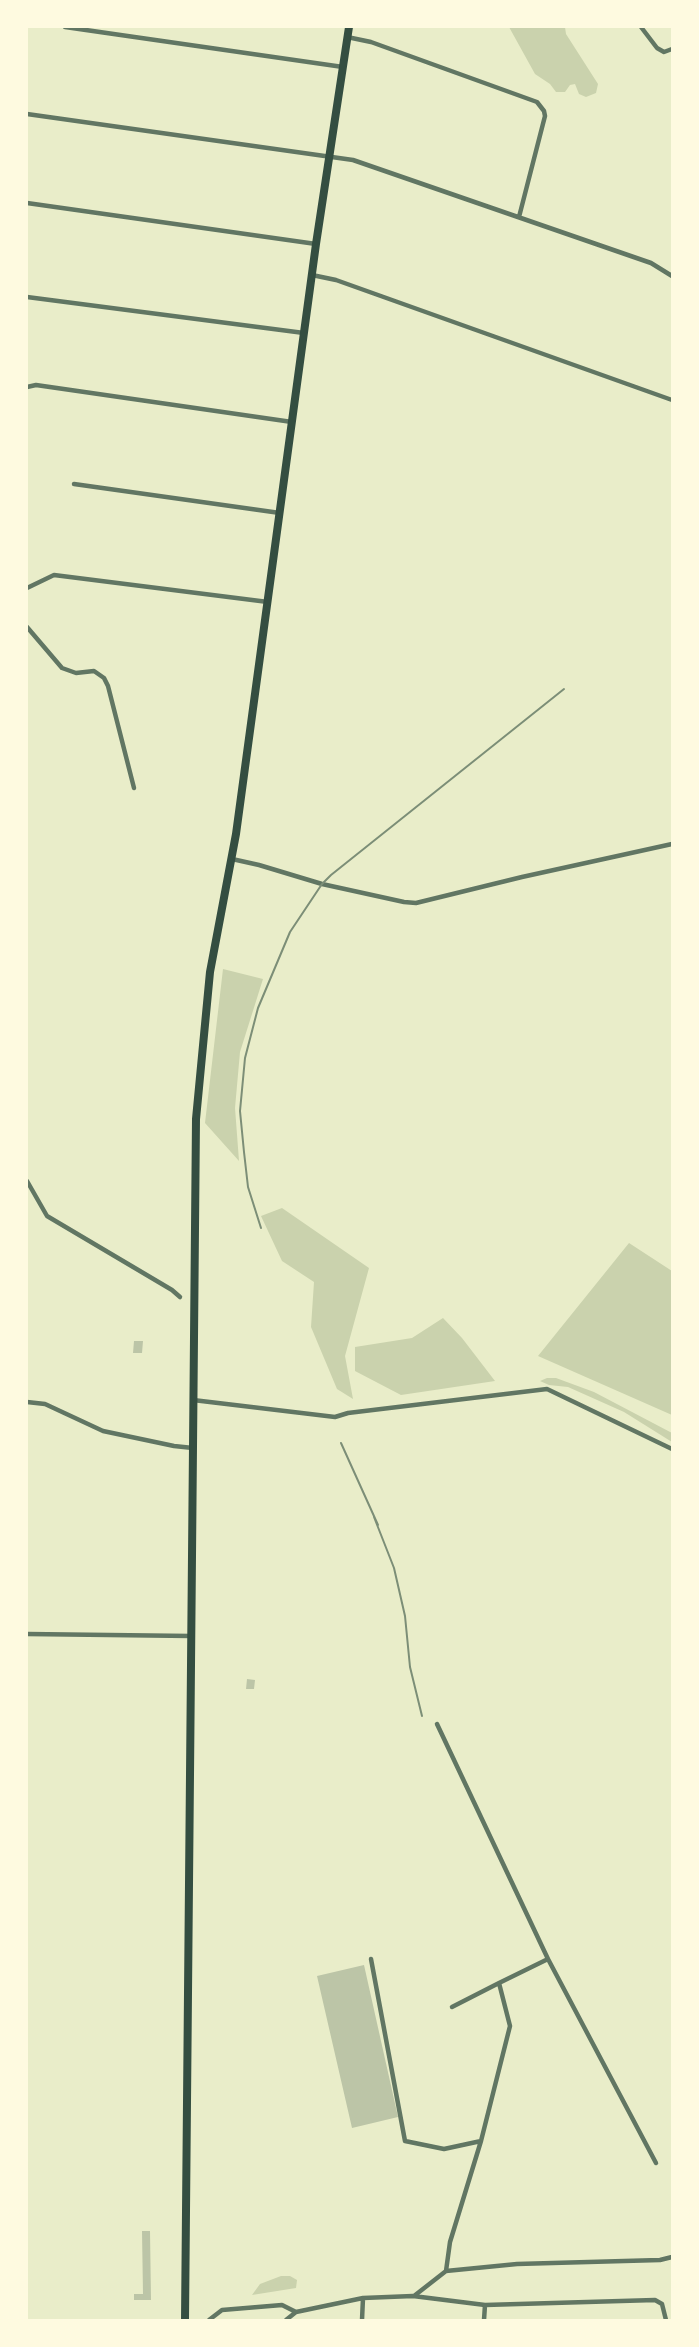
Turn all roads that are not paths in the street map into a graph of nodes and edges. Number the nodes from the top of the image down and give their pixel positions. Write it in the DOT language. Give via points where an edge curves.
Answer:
graph roads {
  1 [pos="65,27"];
  2 [pos="349,27"];
  3 [pos="641,27"];
  4 [pos="347,37"];
  5 [pos="672,49"];
  6 [pos="343,67"];
  7 [pos="27,114"];
  8 [pos="330,156"];
  9 [pos="27,203"];
  10 [pos="519,217"];
  11 [pos="316,244"];
  12 [pos="312,275"];
  13 [pos="672,276"];
  14 [pos="27,297"];
  15 [pos="305,333"];
  16 [pos="27,387"];
  17 [pos="672,400"];
  18 [pos="292,422"];
  19 [pos="74,484"];
  20 [pos="280,513"];
  21 [pos="27,588"];
  22 [pos="268,602"];
  23 [pos="27,627"];
  24 [pos="135,788"];
  25 [pos="672,844"];
  26 [pos="232,860"];
  27 [pos="27,1181"];
  28 [pos="180,1297"];
  29 [pos="193,1400"];
  30 [pos="27,1402"];
  31 [pos="193,1448"];
  32 [pos="672,1449"];
  33 [pos="27,1634"];
  34 [pos="191,1636"];
  35 [pos="437,1724"];
  36 [pos="371,1959"];
  37 [pos="548,1959"];
  38 [pos="499,1983"];
  39 [pos="452,2007"];
  40 [pos="481,2141"];
  41 [pos="656,2163"];
  42 [pos="672,2257"];
  43 [pos="446,2271"];
  44 [pos="414,2296"];
  45 [pos="363,2298"];
  46 [pos="485,2305"];
  47 [pos="296,2312"];
  48 [pos="185,2320"];
  49 [pos="211,2320"];
  50 [pos="286,2320"];
  51 [pos="362,2320"];
  52 [pos="484,2320"];
  53 [pos="666,2320"];
  1 -- 6 [label="street"];
  2 -- 4 [label="main road"];
  3 -- 5 [label="street" via="657,48 664,52"];
  4 -- 6 [label="main road"];
  4 -- 10 [label="street" via="371,42 537,102 545,116"];
  6 -- 8 [label="main road"];
  7 -- 8 [label="street"];
  8 -- 10 [label="street" via="353,160"];
  8 -- 11 [label="main road"];
  9 -- 11 [label="street"];
  10 -- 13 [label="street" via="651,263"];
  11 -- 12 [label="main road"];
  12 -- 15 [label="main road"];
  12 -- 17 [label="street" via="336,280"];
  14 -- 15 [label="street"];
  15 -- 18 [label="main road"];
  16 -- 18 [label="street" via="36,385"];
  18 -- 20 [label="main road"];
  19 -- 20 [label="street"];
  20 -- 22 [label="main road"];
  21 -- 22 [label="street" via="54,575"];
  22 -- 26 [label="main road"];
  23 -- 24 [label="street" via="62,668 76,673 94,671 104,678"];
  25 -- 26 [label="street" via="416,903"];
  26 -- 29 [label="main road" via="213,956 195,1119"];
  27 -- 28 [label="street" via="47,1216"];
  29 -- 31 [label="main road"];
  29 -- 32 [label="street" via="335,1417 547,1389"];
  30 -- 31 [label="street" via="45,1404 103,1431"];
  31 -- 34 [label="main road"];
  33 -- 34 [label="street"];
  34 -- 48 [label="main road"];
  35 -- 37 [label="street"];
  36 -- 40 [label="street" via="405,2141 444,2150"];
  37 -- 38 [label="street"];
  37 -- 41 [label="street"];
  38 -- 39 [label="street"];
  38 -- 40 [label="street" via="510,2026"];
  40 -- 43 [label="street" via="450,2242"];
  42 -- 43 [label="street"];
  43 -- 44 [label="street"];
  44 -- 45 [label="street"];
  44 -- 46 [label="street"];
  45 -- 47 [label="street"];
  45 -- 51 [label="street"];
  46 -- 52 [label="street"];
  46 -- 53 [label="street" via="655,2300 666,2311"];
  47 -- 49 [label="street" via="282,2305 222,2310"];
  47 -- 50 [label="street"];
}
